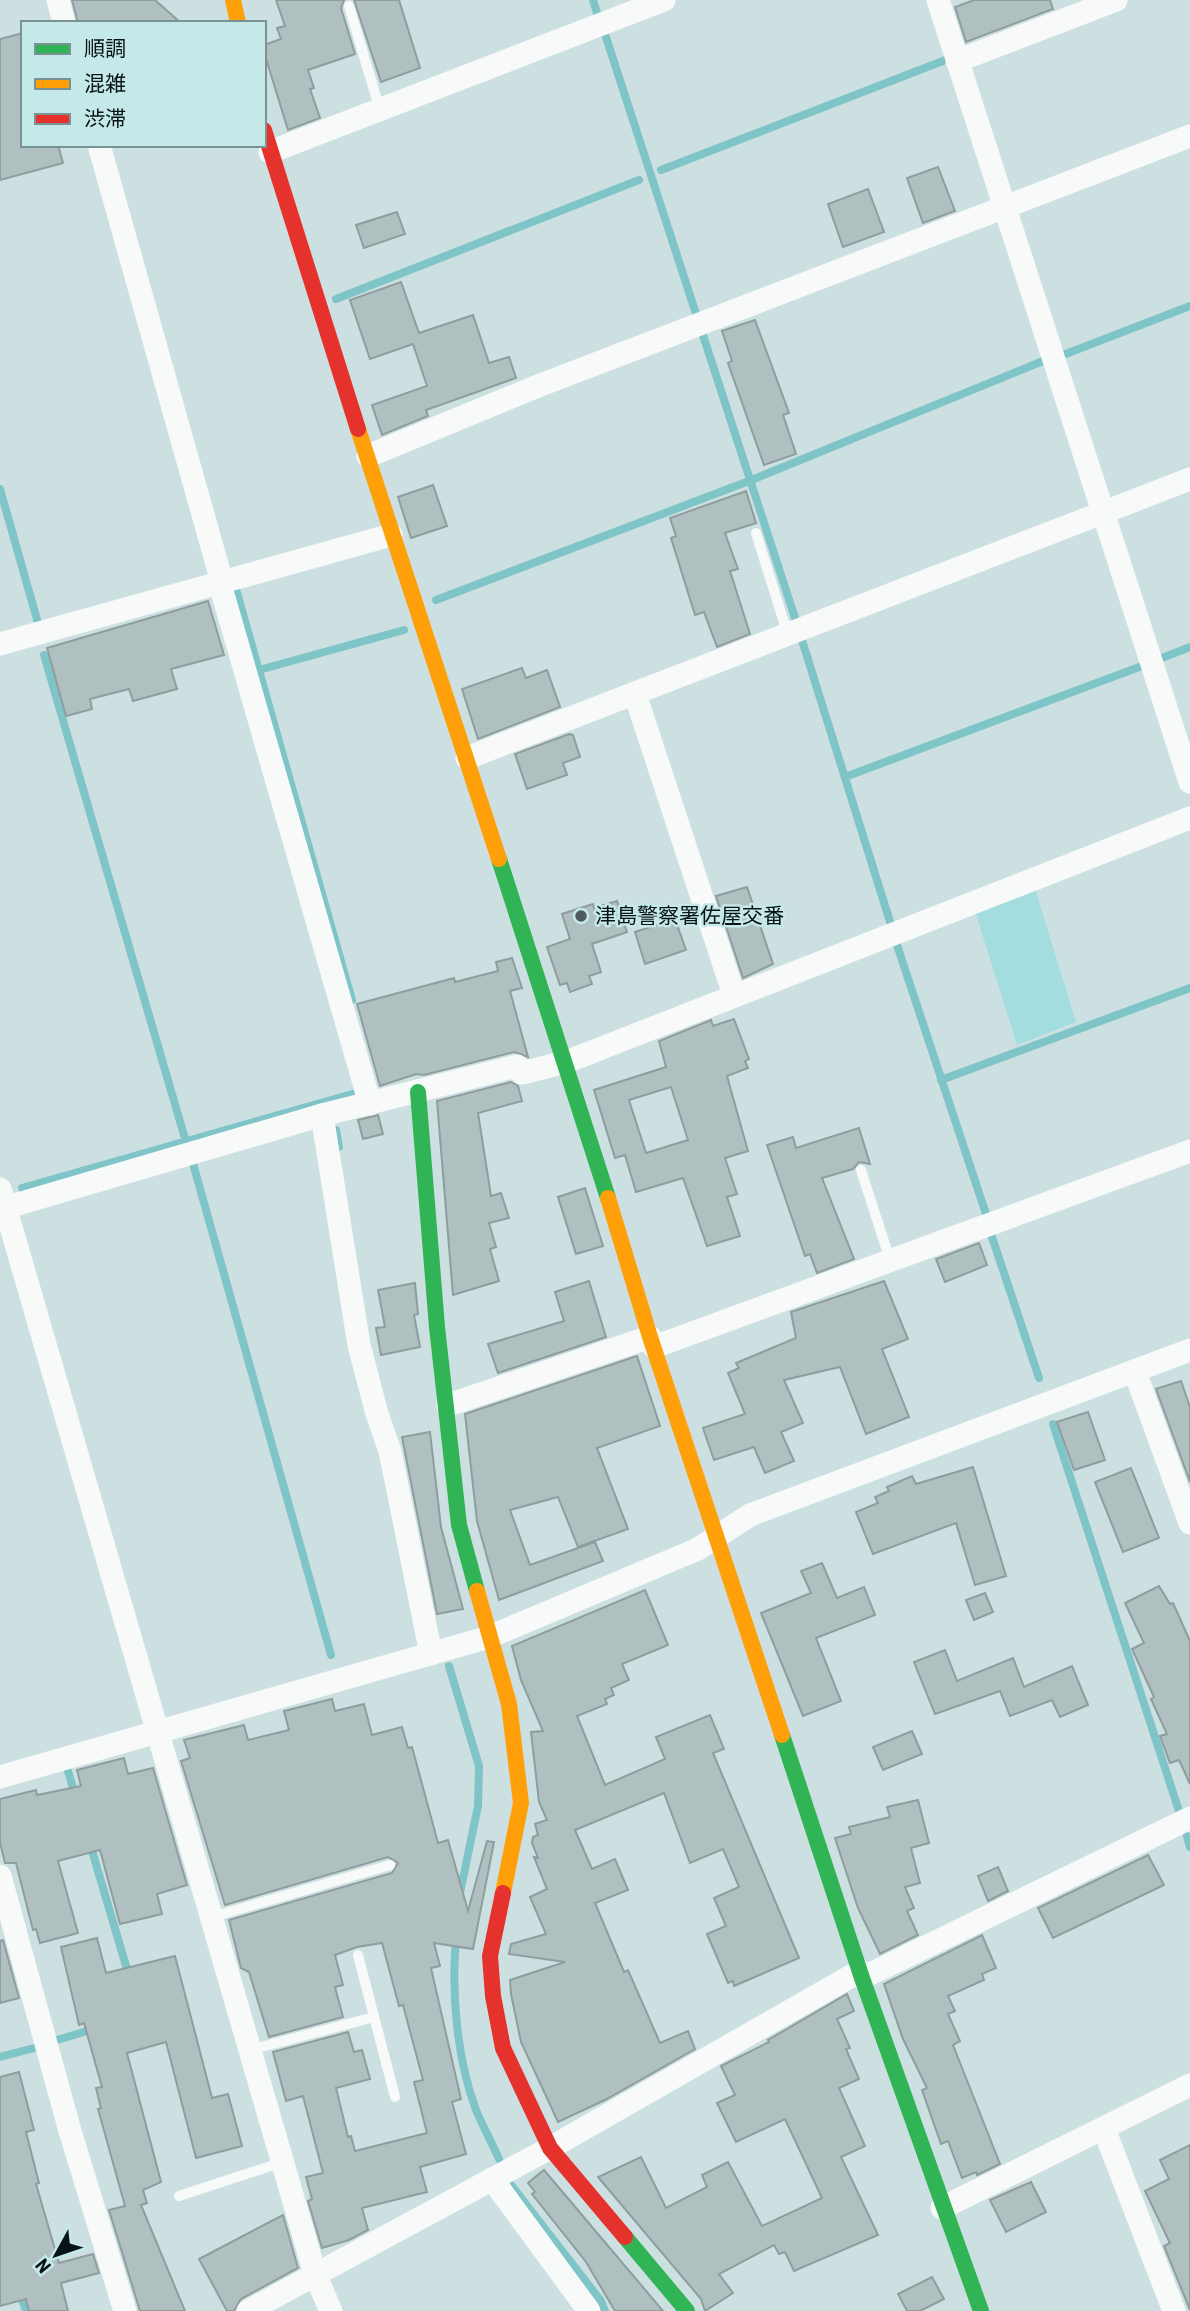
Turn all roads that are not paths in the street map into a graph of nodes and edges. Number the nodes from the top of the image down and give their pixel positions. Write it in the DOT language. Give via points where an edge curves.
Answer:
graph roads {
  1 [pos="58,0"];
  2 [pos="233,0"];
  3 [pos="664,0"];
  4 [pos="938,0"];
  5 [pos="1116,0"];
  6 [pos="349,6"];
  7 [pos="63,21"];
  8 [pos="238,21"];
  9 [pos="957,61"];
  10 [pos="380,110"];
  11 [pos="1190,136"];
  12 [pos="267,141"];
  13 [pos="100,147"];
  14 [pos="1003,207"];
  15 [pos="368,456"];
  16 [pos="1190,479"];
  17 [pos="1103,513"];
  18 [pos="756,533"];
  19 [pos="391,535"];
  20 [pos="222,582"];
  21 [pos="787,632"];
  22 [pos="0,644"];
  23 [pos="635,694"];
  24 [pos="467,758"];
  25 [pos="1190,782"];
  26 [pos="1190,818"];
  27 [pos="734,995"];
  28 [pos="566,1062"];
  29 [pos="418,1092"];
  30 [pos="370,1104"];
  31 [pos="323,1115"];
  32 [pos="1190,1151"];
  33 [pos="861,1170"];
  34 [pos="1,1200"];
  35 [pos="891,1260"];
  36 [pos="652,1342"];
  37 [pos="1190,1350"];
  38 [pos="1135,1372"];
  39 [pos="448,1405"];
  40 [pos="1190,1523"];
  41 [pos="717,1537"];
  42 [pos="489,1637"];
  43 [pos="431,1654"];
  44 [pos="159,1731"];
  45 [pos="0,1777"];
  46 [pos="1190,1818"];
  47 [pos="390,1865"];
  48 [pos="0,1876"];
  49 [pos="212,1917"];
  50 [pos="358,1955"];
  51 [pos="861,1974"];
  52 [pos="374,2017"];
  53 [pos="250,2050"];
  54 [pos="1190,2085"];
  55 [pos="395,2097"];
  56 [pos="1104,2130"];
  57 [pos="550,2148"];
  58 [pos="283,2162"];
  59 [pos="492,2179"];
  60 [pos="179,2196"];
  61 [pos="942,2208"];
  62 [pos="315,2274"];
  63 [pos="125,2311"];
  64 [pos="248,2311"];
  65 [pos="331,2311"];
  66 [pos="589,2311"];
  67 [pos="687,2311"];
  68 [pos="981,2311"];
  69 [pos="1174,2311"];
  1 -- 7 [label="street"];
  2 -- 8 [label="street"];
  3 -- 10 [label="street"];
  4 -- 9 [label="street"];
  5 -- 9 [label="street"];
  6 -- 10 [label="lane"];
  9 -- 14 [label="street"];
  10 -- 12 [label="street"];
  11 -- 14 [label="street"];
  12 -- 15 [label="street"];
  13 -- 20 [label="street"];
  14 -- 15 [label="street"];
  14 -- 17 [label="street"];
  15 -- 19 [label="street"];
  16 -- 17 [label="street"];
  17 -- 21 [label="street"];
  17 -- 25 [label="street"];
  18 -- 21 [label="lane"];
  19 -- 20 [label="street"];
  19 -- 24 [label="street"];
  20 -- 22 [label="street"];
  20 -- 30 [label="street"];
  21 -- 23 [label="street"];
  23 -- 24 [label="street"];
  23 -- 27 [label="street"];
  24 -- 28 [label="street"];
  26 -- 27 [label="street"];
  27 -- 28 [label="street"];
  28 -- 29 [label="street" via="522,1073 517,1066"];
  28 -- 36 [label="street"];
  29 -- 30 [label="street"];
  29 -- 39 [label="street" via="437,1327"];
  30 -- 31 [label="street"];
  31 -- 34 [label="street" via="18,1203"];
  31 -- 43 [label="street" via="359,1345 390,1451"];
  32 -- 35 [label="street"];
  33 -- 35 [label="lane"];
  34 -- 44 [label="street"];
  35 -- 36 [label="street"];
  36 -- 39 [label="street"];
  36 -- 41 [label="street"];
  37 -- 38 [label="street"];
  38 -- 40 [label="street"];
  38 -- 41 [label="street" via="750,1515"];
  39 -- 42 [label="street" via="459,1525"];
  41 -- 42 [label="street"];
  41 -- 51 [label="street"];
  42 -- 43 [label="street"];
  42 -- 57 [label="street" via="509,1704 521,1802 490,1956 492,1996 503,2048"];
  43 -- 44 [label="street"];
  44 -- 45 [label="street"];
  44 -- 49 [label="street"];
  46 -- 51 [label="street"];
  47 -- 49 [label="lane"];
  48 -- 63 [label="street"];
  49 -- 53 [label="street"];
  50 -- 52 [label="lane"];
  51 -- 57 [label="street"];
  51 -- 61 [label="street"];
  52 -- 53 [label="lane"];
  52 -- 55 [label="lane"];
  53 -- 58 [label="street"];
  54 -- 56 [label="street"];
  56 -- 61 [label="street"];
  56 -- 69 [label="street"];
  57 -- 59 [label="street"];
  57 -- 67 [label="street"];
  58 -- 60 [label="lane"];
  58 -- 62 [label="street"];
  59 -- 62 [label="street"];
  59 -- 66 [label="street"];
  61 -- 68 [label="street"];
  62 -- 64 [label="street"];
  62 -- 65 [label="street"];
}
